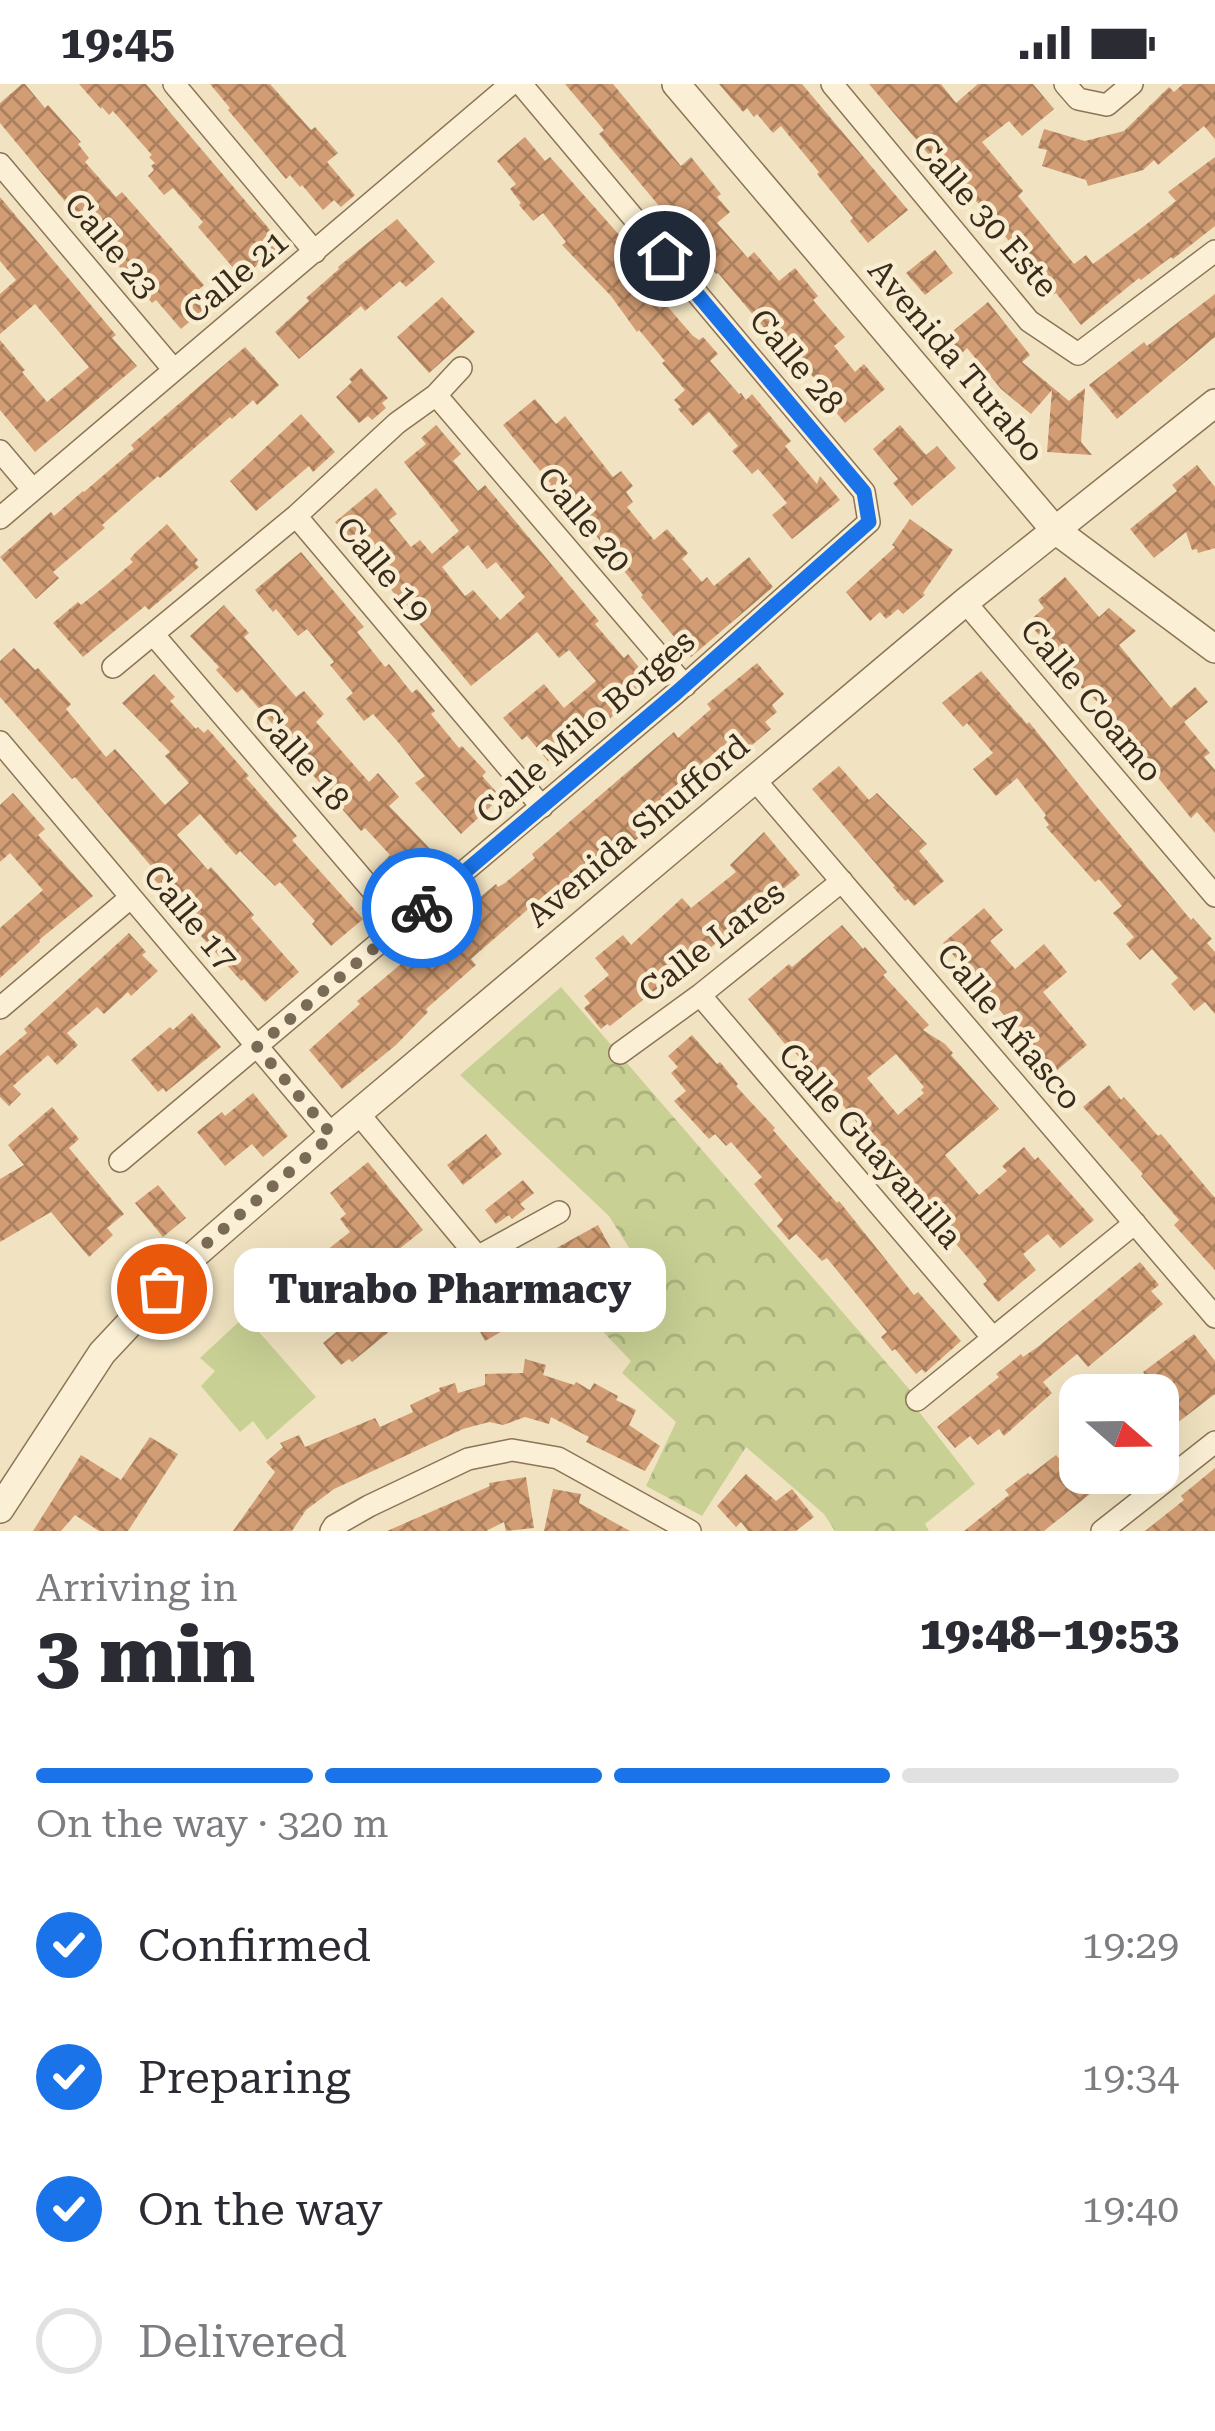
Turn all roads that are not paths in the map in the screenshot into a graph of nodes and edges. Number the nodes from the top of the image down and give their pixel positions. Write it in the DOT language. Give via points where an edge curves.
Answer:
graph roads {
  1 [pos="174,84"];
  2 [pos="511,84"];
  3 [pos="520,84"];
  4 [pos="676,84"];
  5 [pos="832,84"];
  6 [pos="1065,84"];
  7 [pos="1132,84"];
  8 [pos="0,164"];
  9 [pos="1215,251"];
  10 [pos="315,252"];
  11 [pos="461,368"];
  12 [pos="174,370"];
  13 [pos="436,395"];
  14 [pos="1215,403"];
  15 [pos="0,451"];
  16 [pos="33,490"];
  17 [pos="296,516"];
  18 [pos="0,518"];
  19 [pos="869,522"];
  20 [pos="1054,529"];
  21 [pos="965,602"];
  22 [pos="152,634"];
  23 [pos="1215,649"];
  24 [pos="113,668"];
  25 [pos="685,686"];
  26 [pos="3,752"];
  27 [pos="754,778"];
  28 [pos="542,806"];
  29 [pos="842,881"];
  30 [pos="1215,896"];
  31 [pos="130,898"];
  32 [pos="402,925"];
  33 [pos="700,995"];
  34 [pos="0,1009"];
  35 [pos="257,1047"];
  36 [pos="620,1053"];
  37 [pos="358,1113"];
  38 [pos="332,1135"];
  39 [pos="120,1161"];
  40 [pos="559,1212"];
  41 [pos="1135,1223"];
  42 [pos="477,1256"];
  43 [pos="448,1273"];
  44 [pos="1215,1317"];
  45 [pos="993,1338"];
  46 [pos="917,1400"];
  47 [pos="1215,1442"];
  48 [pos="0,1509"];
  49 [pos="331,1531"];
  50 [pos="690,1531"];
  51 [pos="1102,1531"];
  1 -- 10 [label="street"];
  2 -- 10 [label="street, Calle 21"];
  3 -- 19 [label="street, Calle 28" via="864,492"];
  4 -- 20 [label="street, Avenida Turabo"];
  5 -- 9 [label="street, Calle 30 Este" via="1029,321 1078,354"];
  6 -- 7 [label="street" via="1078,99 1107,105"];
  8 -- 12 [label="street, Calle 23"];
  10 -- 12 [label="street, Calle 21"];
  11 -- 13 [label="street, Calle 19"];
  12 -- 16 [label="street, Calle 21"];
  13 -- 17 [label="street, Calle 19"];
  13 -- 25 [label="street, Calle 20"];
  14 -- 20 [label="street, Avenida Shufford"];
  15 -- 16 [label="street"];
  16 -- 18 [label="street, Calle 21"];
  17 -- 22 [label="street"];
  17 -- 28 [label="street, Calle 19"];
  19 -- 25 [label="street, Calle Milo Borges"];
  20 -- 21 [label="street, Avenida Shufford"];
  20 -- 23 [label="street, Avenida Turabo"];
  21 -- 27 [label="street, Avenida Shufford"];
  21 -- 30 [label="street, Calle Coamo"];
  22 -- 24 [label="street"];
  22 -- 32 [label="street, Calle 18"];
  25 -- 28 [label="street, Calle Milo Borges"];
  26 -- 31 [label="street, Calle 17"];
  27 -- 29 [label="street, Calle Añasco"];
  27 -- 37 [label="street, Avenida Shufford"];
  28 -- 32 [label="street, Calle Milo Borges"];
  29 -- 33 [label="street, Calle Lares"];
  29 -- 41 [label="street, Calle Añasco"];
  31 -- 34 [label="street"];
  31 -- 35 [label="street, Calle 17"];
  32 -- 35 [label="street, Calle Milo Borges"];
  33 -- 36 [label="street, Calle Lares"];
  33 -- 45 [label="street, Calle Guayanilla"];
  35 -- 38 [label="street, Calle 17"];
  35 -- 39 [label="street, Calle Milo Borges"];
  37 -- 38 [label="street, Avenida Shufford"];
  37 -- 42 [label="street"];
  38 -- 48 [label="street, Avenida Shufford" via="191,1257 102,1353"];
  40 -- 42 [label="street"];
  41 -- 44 [label="street, Calle Añasco"];
  41 -- 45 [label="street"];
  42 -- 43 [label="street"];
  45 -- 46 [label="street"];
  47 -- 51 [label="street"];
  49 -- 50 [label="street" via="468,1459 512,1450 558,1458"];
}
